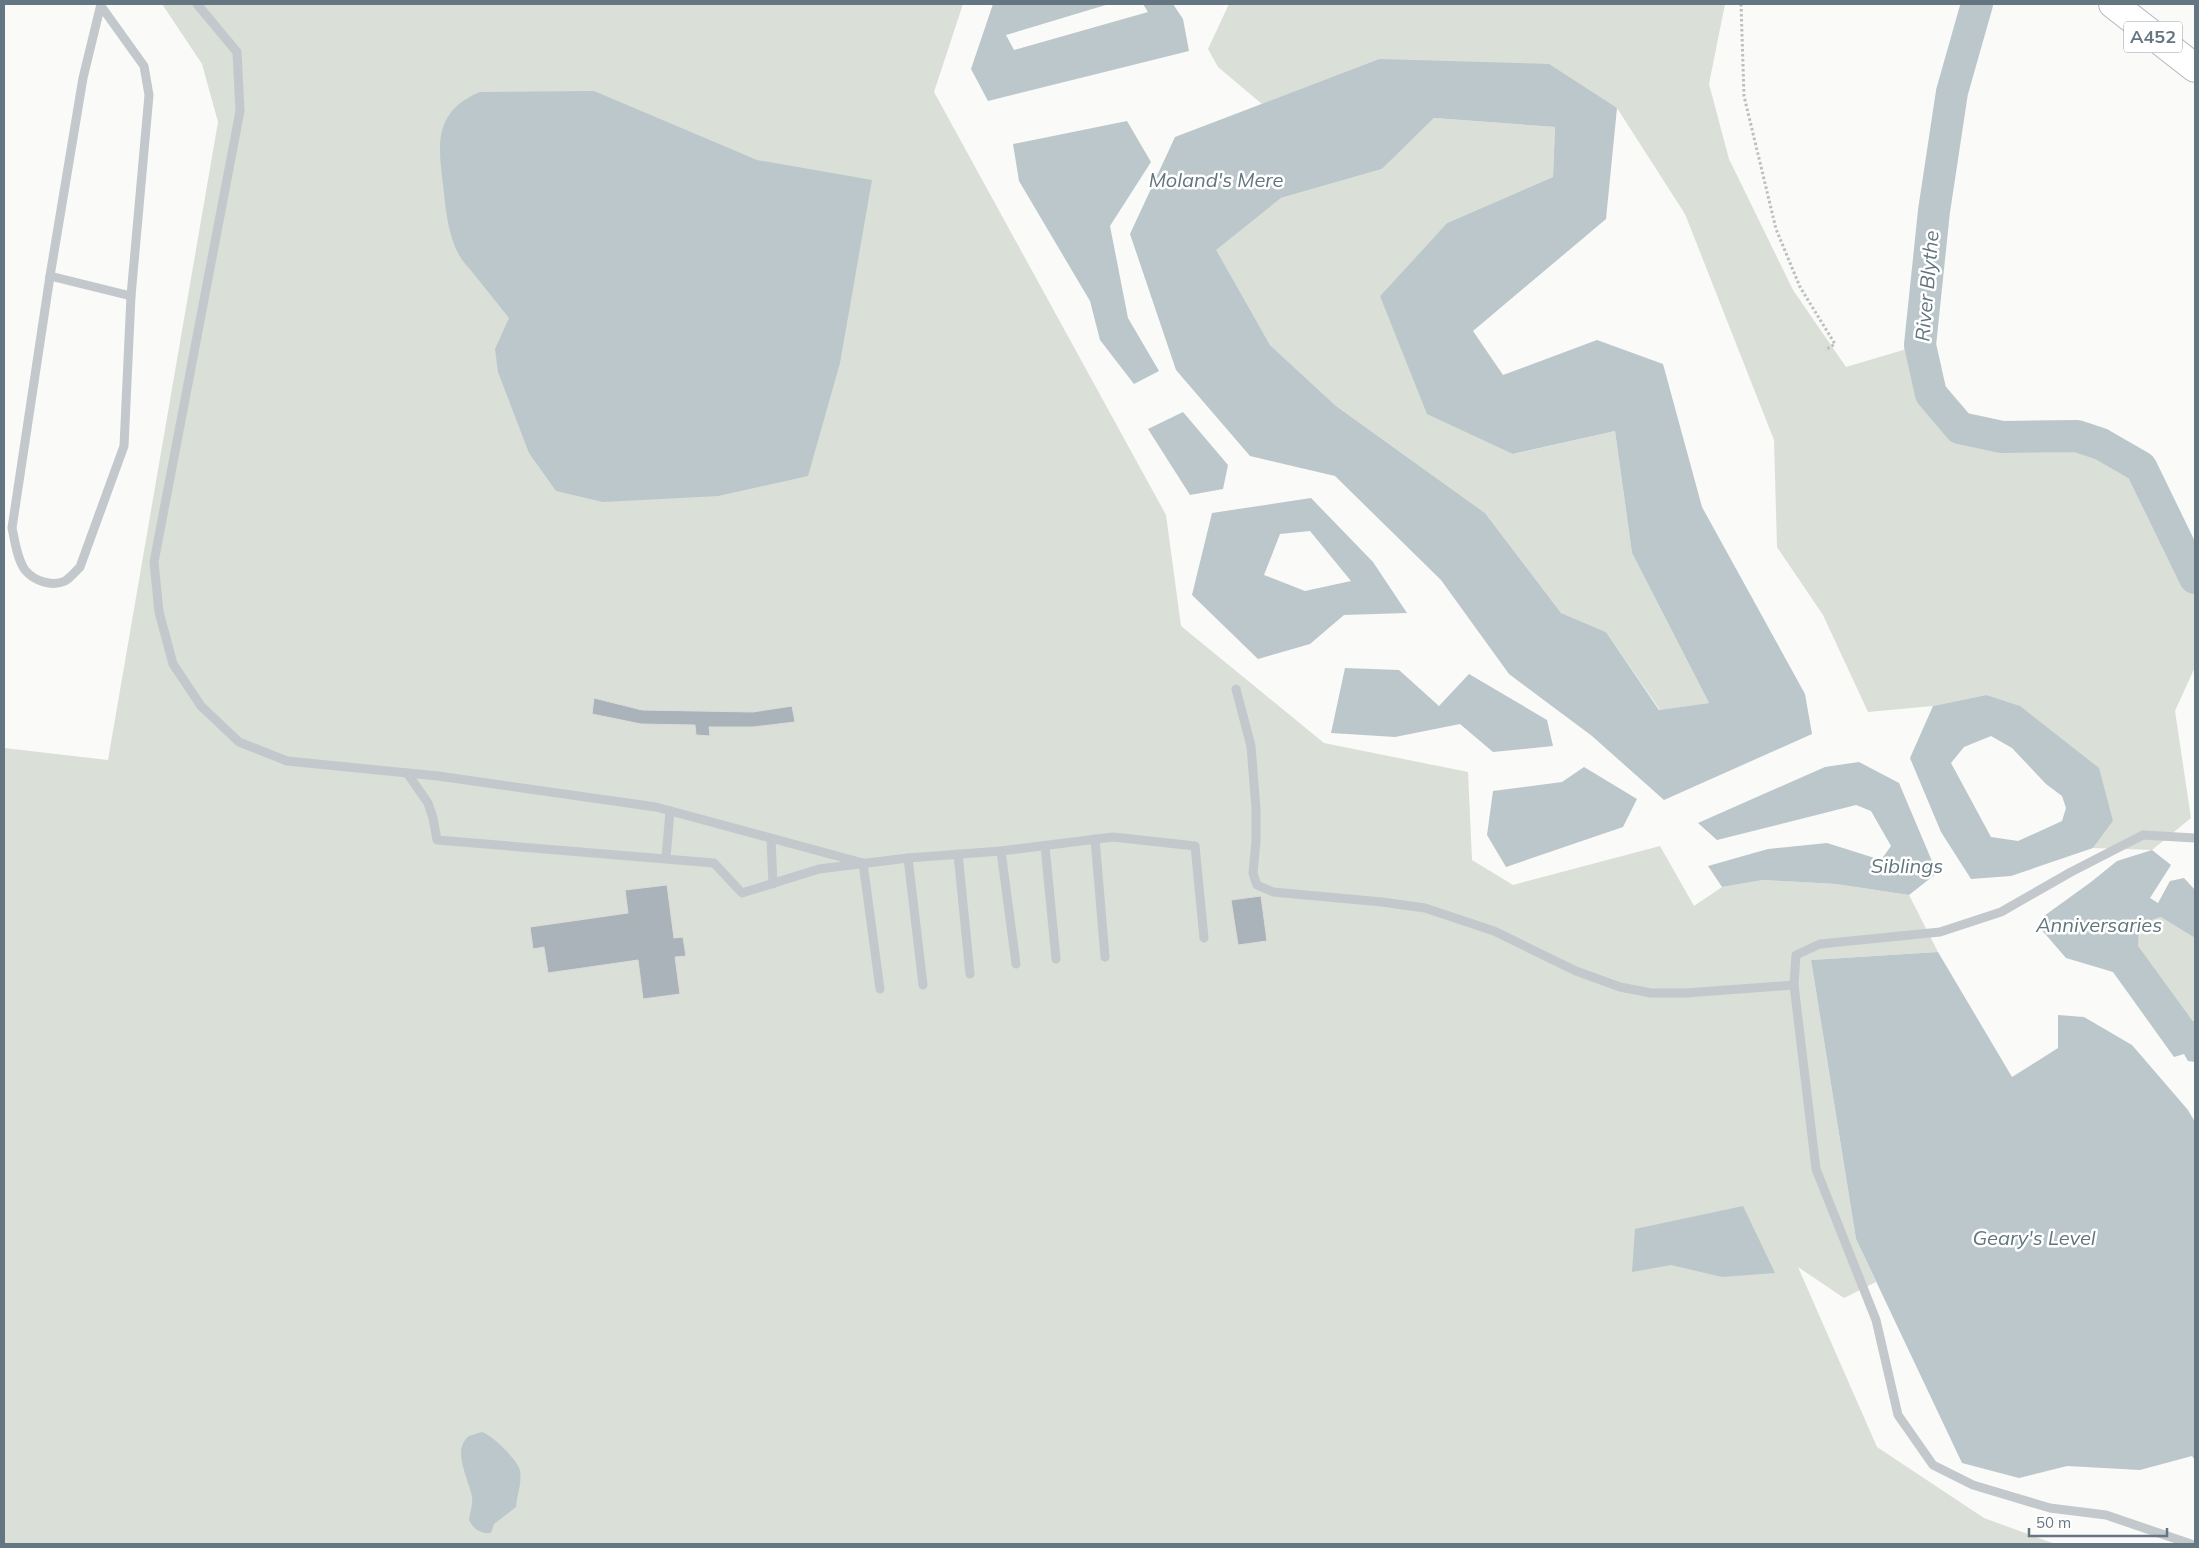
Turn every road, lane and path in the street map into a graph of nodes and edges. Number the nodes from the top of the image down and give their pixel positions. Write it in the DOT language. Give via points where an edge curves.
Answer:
graph roads {
  1 [pos="197,4"];
  2 [pos="1741,4"];
  3 [pos="2113,4"];
  4 [pos="101,5"];
  5 [pos="2195,68"];
  6 [pos="50,276"];
  7 [pos="130,296"];
  8 [pos="1826,350"];
  9 [pos="1236,689"];
  10 [pos="407,773"];
  11 [pos="670,811"];
  12 [pos="2195,838"];
  13 [pos="771,839"];
  14 [pos="1095,839"];
  15 [pos="1045,846"];
  16 [pos="1001,851"];
  17 [pos="958,854"];
  18 [pos="666,858"];
  19 [pos="908,858"];
  20 [pos="863,863"];
  21 [pos="773,884"];
  22 [pos="1204,938"];
  23 [pos="1105,957"];
  24 [pos="1056,959"];
  25 [pos="1016,964"];
  26 [pos="970,974"];
  27 [pos="924,985"];
  28 [pos="1794,986"];
  29 [pos="880,989"];
  30 [pos="2190,1544"];
  1 -- 10 [label="lane" via="237,52 240,110 154,562 159,612 173,664 201,706 239,742 287,761"];
  2 -- 8 [label="path" via="1744,96 1776,229 1800,287 1835,344"];
  3 -- 5 [label="highway, A452"];
  4 -- 6 [label="lane" via="83,78"];
  4 -- 7 [label="lane" via="144,66 149,95"];
  6 -- 7 [label="lane"];
  6 -- 7 [label="lane" via="12,528 25,570 38,581 56,584 80,568 124,446"];
  9 -- 28 [label="lane" via="1251,746 1256,809 1253,873 1257,885 1273,892 1425,908 1494,930 1576,972 1620,987 1651,993"];
  10 -- 11 [label="lane"];
  10 -- 18 [label="lane" via="428,803 437,840"];
  11 -- 13 [label="lane"];
  11 -- 18 [label="lane"];
  12 -- 28 [label="lane" via="2143,835 2001,912 1940,932 1820,944 1796,955"];
  13 -- 20 [label="lane"];
  13 -- 21 [label="lane"];
  14 -- 15 [label="lane"];
  14 -- 22 [label="lane" via="1113,837 1195,846"];
  14 -- 23 [label="lane"];
  15 -- 16 [label="lane"];
  15 -- 24 [label="lane"];
  16 -- 17 [label="lane"];
  16 -- 25 [label="lane"];
  17 -- 19 [label="lane"];
  17 -- 26 [label="lane"];
  18 -- 21 [label="lane" via="714,863 742,893"];
  19 -- 20 [label="lane"];
  19 -- 27 [label="lane"];
  20 -- 21 [label="lane" via="819,869"];
  20 -- 29 [label="lane"];
  28 -- 30 [label="lane" via="1816,1169 1876,1320 1898,1415 1928,1458 1933,1465 1973,1485 2050,1508 2106,1515"];
}
